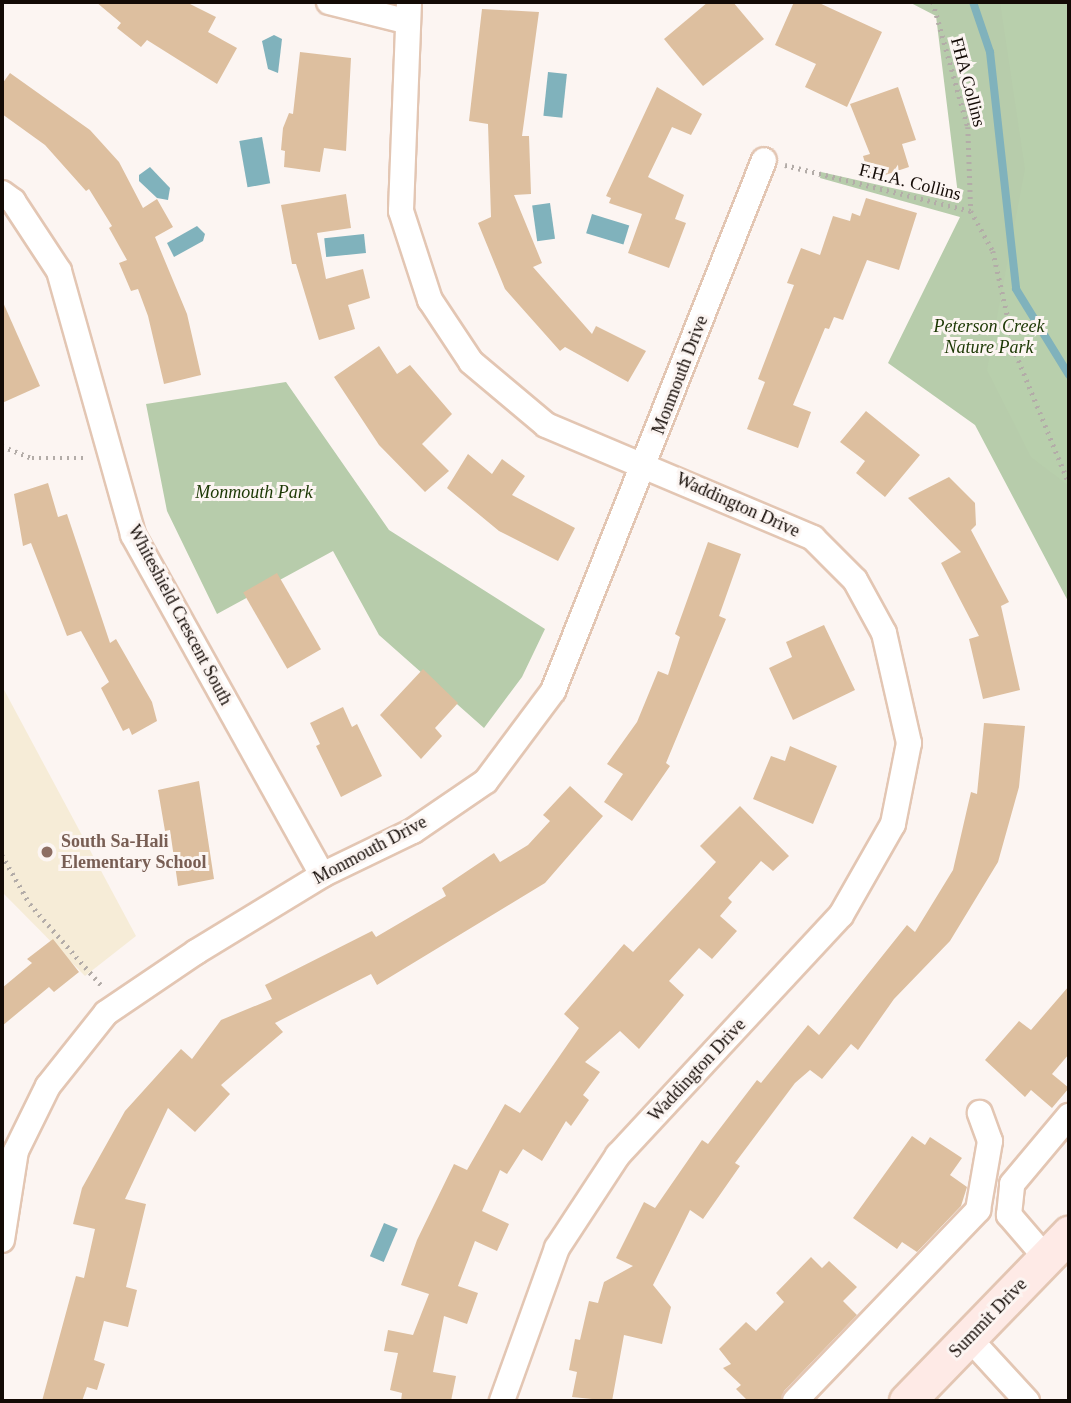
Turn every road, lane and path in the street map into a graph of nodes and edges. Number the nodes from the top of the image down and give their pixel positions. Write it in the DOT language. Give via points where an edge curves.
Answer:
graph roads {
  1 [pos="329,2"];
  2 [pos="933,2"];
  3 [pos="407,12"];
  4 [pos="764,160"];
  5 [pos="2,192"];
  6 [pos="971,211"];
  7 [pos="2,446"];
  8 [pos="72,459"];
  9 [pos="646,464"];
  10 [pos="1069,483"];
  11 [pos="2,855"];
  12 [pos="322,875"];
  13 [pos="118,1004"];
  14 [pos="980,1113"];
  15 [pos="1069,1116"];
  16 [pos="2,1240"];
  17 [pos="1057,1246"];
  18 [pos="969,1338"];
  19 [pos="502,1401"];
  20 [pos="795,1401"];
  21 [pos="907,1401"];
  22 [pos="1027,1401"];
  1 -- 3 [label="street"];
  2 -- 6 [label="path, FHA Collins" via="968,127"];
  3 -- 9 [label="street, Waddington Drive" via="401,211 430,300 471,362 546,425"];
  4 -- 6 [label="path, F.H.A. Collins"];
  4 -- 9 [label="street, Monmouth Drive"];
  5 -- 12 [label="street, Whiteshield Crescent South" via="13,201 59,271 133,535"];
  6 -- 10 [label="path, F.H.A. Collins" via="993,251 1016,354"];
  7 -- 8 [label="path" via="32,458"];
  9 -- 12 [label="street, Monmouth Drive" via="553,691 486,780 412,831"];
  9 -- 19 [label="street, Waddington Drive" via="813,538 855,580 884,634 909,743 893,824 841,915 618,1155 557,1248"];
  11 -- 13 [label="path" via="30,904"];
  12 -- 13 [label="street, Monmouth Drive"];
  13 -- 16 [label="street, Monmouth Drive" via="48,1086 16,1151"];
  14 -- 20 [label="street" via="990,1141 978,1210"];
  15 -- 17 [label="street" via="1012,1184 1009,1215"];
  17 -- 18 [label="main road, Summit Drive"];
  18 -- 21 [label="main road, Summit Drive"];
  18 -- 22 [label="street"];
}
